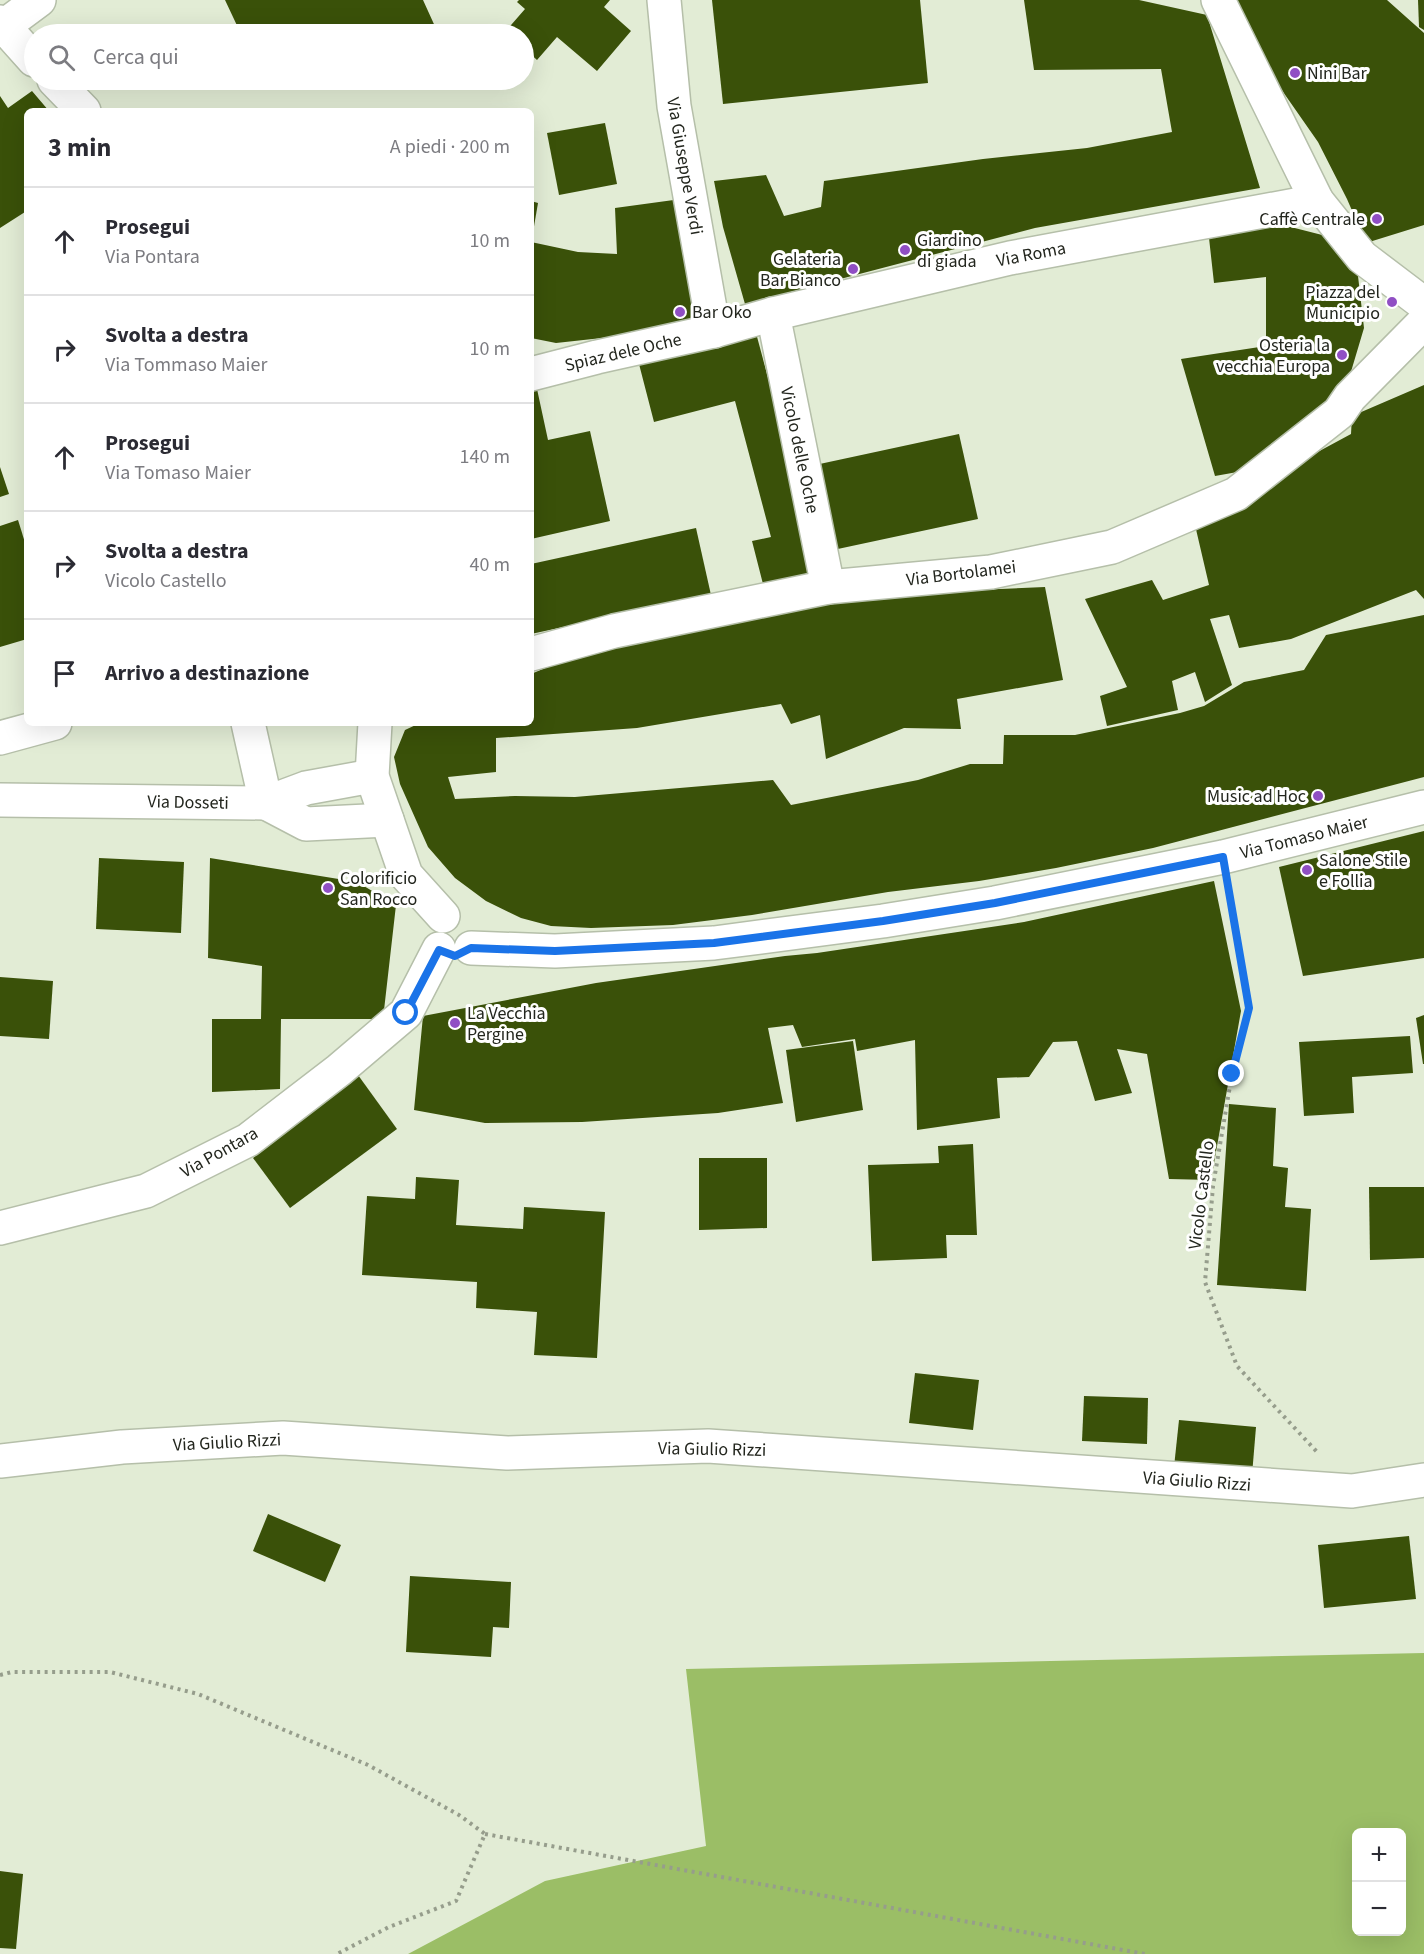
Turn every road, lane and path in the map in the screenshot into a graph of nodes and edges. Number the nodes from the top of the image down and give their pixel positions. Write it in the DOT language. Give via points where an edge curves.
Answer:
graph roads {
  1 [pos="39,0"];
  2 [pos="664,0"];
  3 [pos="1218,0"];
  4 [pos="2,24"];
  5 [pos="24,49"];
  6 [pos="64,90"];
  7 [pos="81,108"];
  8 [pos="1317,201"];
  9 [pos="1424,304"];
  10 [pos="773,314"];
  11 [pos="1424,322"];
  12 [pos="714,331"];
  13 [pos="534,373"];
  14 [pos="828,586"];
  15 [pos="534,653"];
  16 [pos="44,726"];
  17 [pos="249,726"];
  18 [pos="375,726"];
  19 [pos="0,738"];
  20 [pos="372,776"];
  21 [pos="0,800"];
  22 [pos="266,803"];
  23 [pos="1424,807"];
  24 [pos="387,820"];
  25 [pos="1223,857"];
  26 [pos="455,949"];
  27 [pos="0,1228"];
  28 [pos="0,1461"];
  29 [pos="1424,1480"];
  30 [pos="1352,1491"];
  31 [pos="0,1675"];
  32 [pos="485,1834"];
  33 [pos="337,1954"];
  34 [pos="1145,1954"];
  1 -- 4 [label="street"];
  2 -- 12 [label="street, Via Giuseppe Verdi" via="674,106"];
  3 -- 8 [label="street"];
  4 -- 5 [label="street"];
  6 -- 7 [label="street"];
  8 -- 9 [label="street" via="1362,256"];
  8 -- 10 [label="street, Via Roma" via="1010,258"];
  10 -- 12 [label="street, Via Roma"];
  10 -- 14 [label="street, Vicolo delle Oche"];
  11 -- 14 [label="street, Via Bortolamei" via="1339,413 1236,494 1112,547 991,572"];
  12 -- 13 [label="street, Spiaz dele Oche"];
  14 -- 15 [label="street, Via Bortolamei" via="614,631"];
  16 -- 19 [label="street"];
  17 -- 22 [label="street"];
  18 -- 20 [label="street"];
  20 -- 22 [label="street, Via Dosseti" via="306,788"];
  20 -- 24 [label="street"];
  21 -- 22 [label="street, Via Dosseti"];
  22 -- 24 [label="street" via="306,824"];
  23 -- 25 [label="street, Via Tomaso Maier"];
  24 -- 26 [label="street" via="406,875 443,916 464,915 475,930"];
  25 -- 26 [label="street, Via Tomaso Maier" via="995,903 714,943 555,951"];
  25 -- 30 [label="path, Vicolo Castello" via="1249,1008 1232,1074 1213,1186 1205,1282 1237,1366"];
  26 -- 27 [label="street, Via Pontara" via="406,1013 248,1140 146,1191"];
  28 -- 30 [label="street, Via Giulio Rizzi" via="123,1447 284,1438 507,1453 708,1446"];
  29 -- 30 [label="street, Via Giulio Rizzi"];
  31 -- 32 [label="path" via="110,1672 198,1694 368,1765 459,1815"];
  32 -- 33 [label="path" via="456,1901 389,1927"];
  32 -- 34 [label="path"];
}
